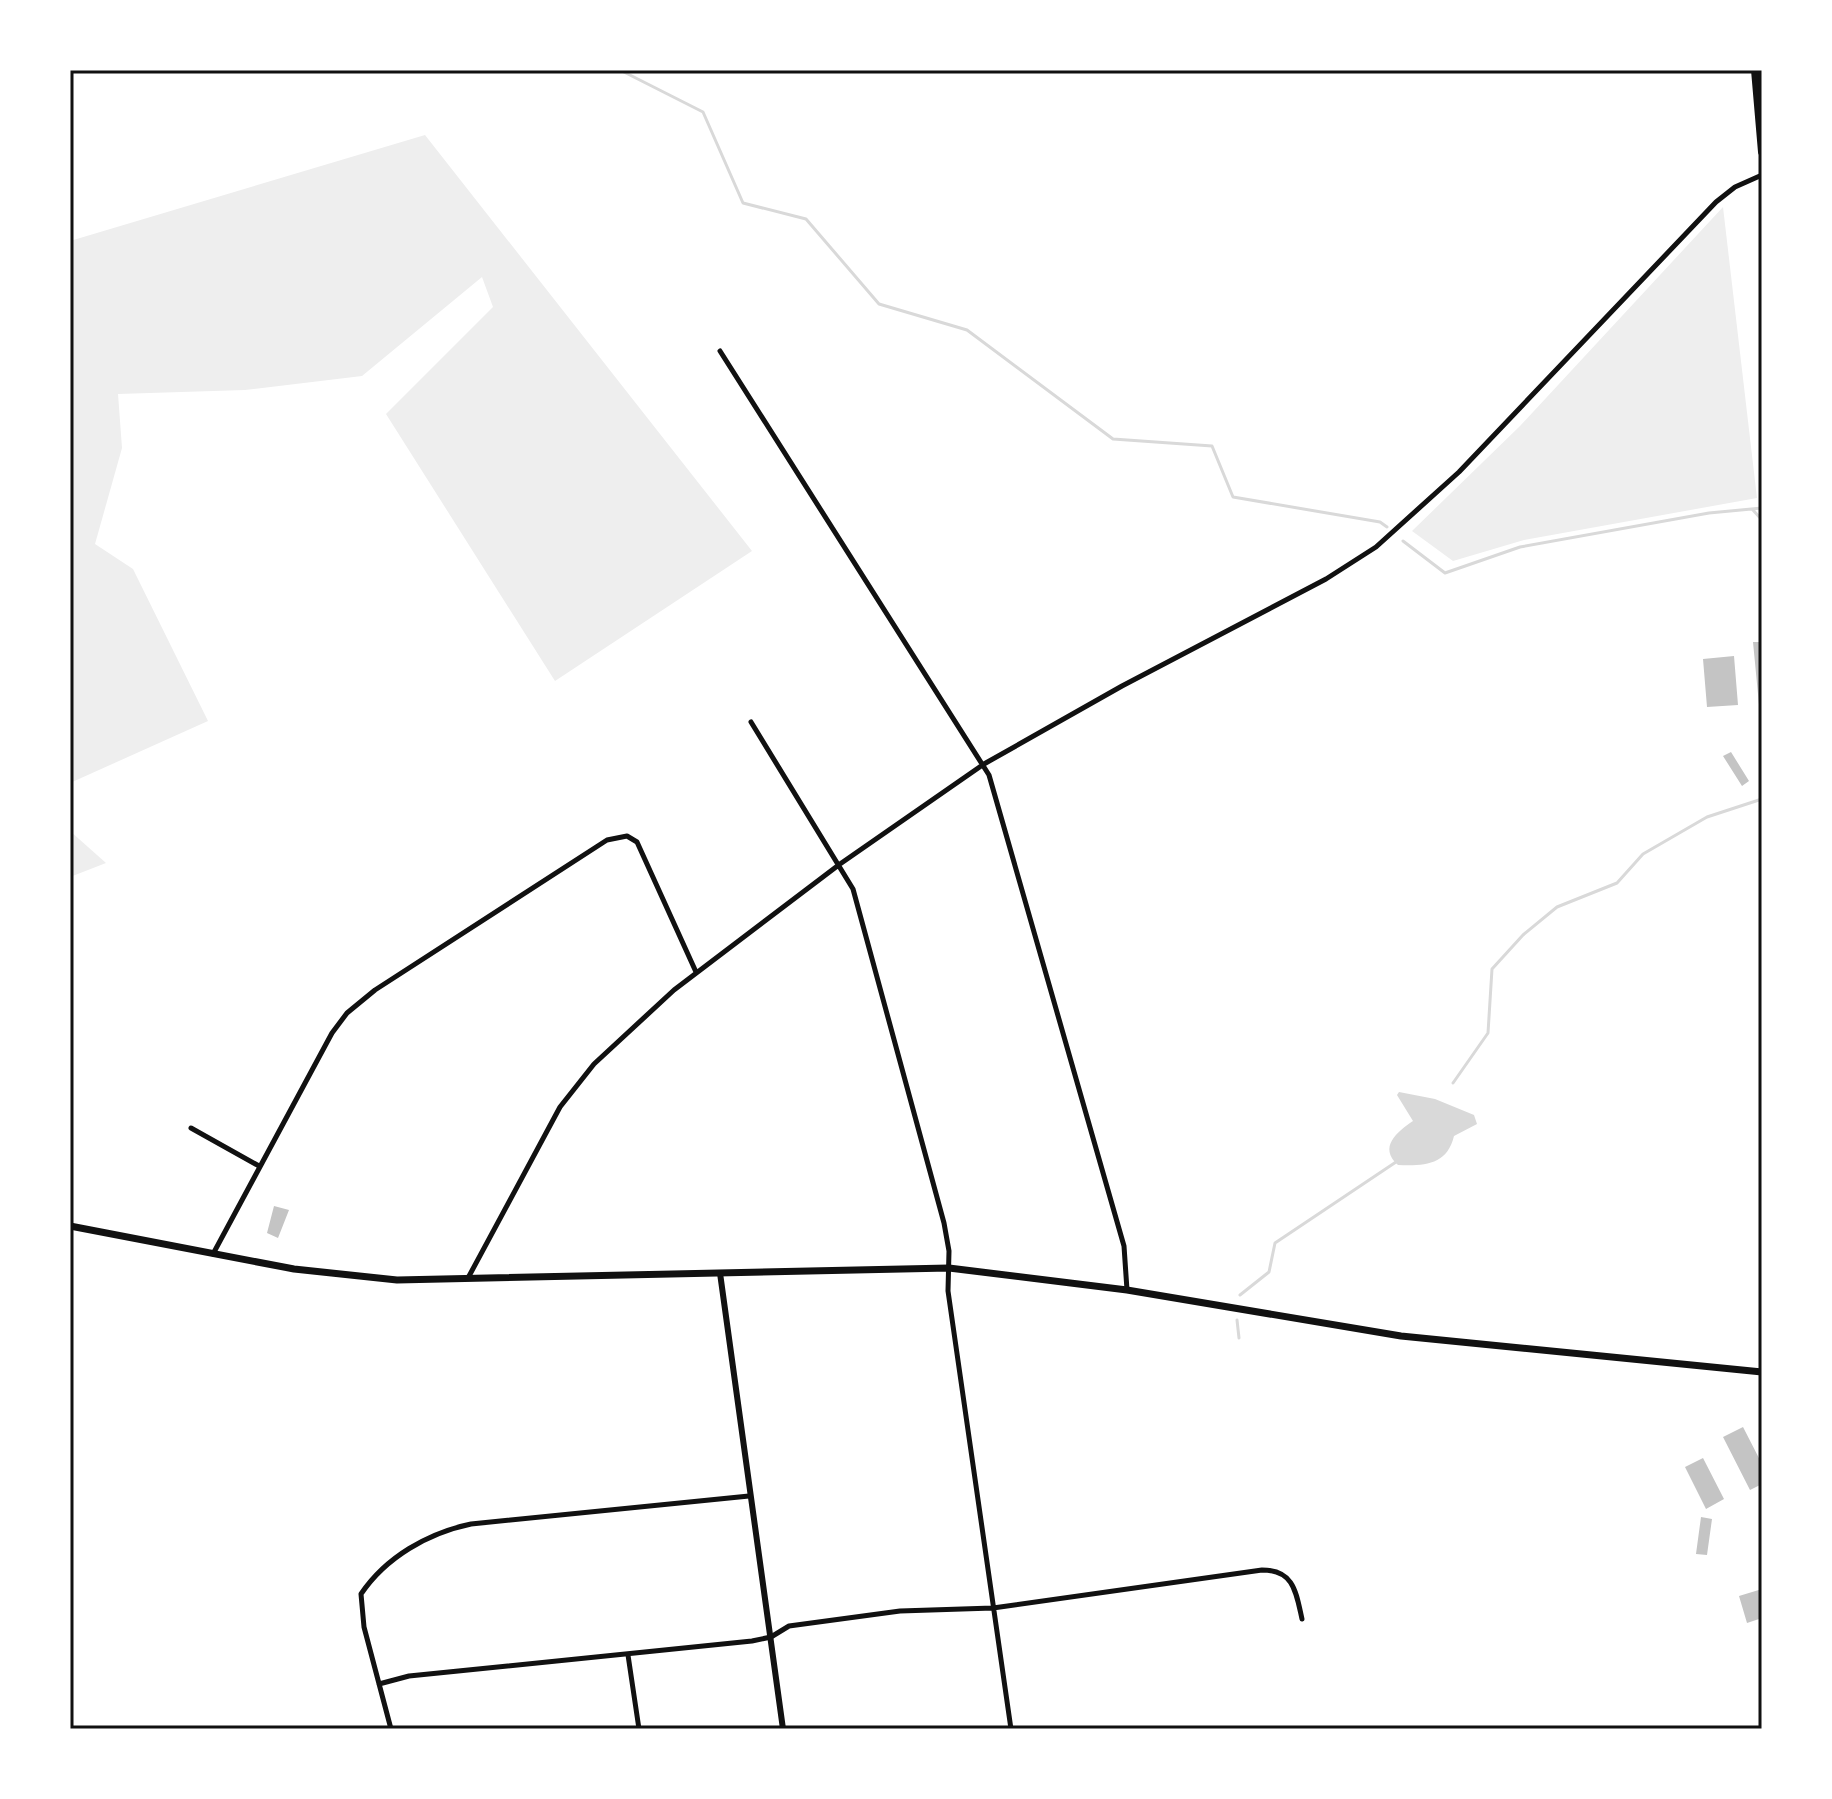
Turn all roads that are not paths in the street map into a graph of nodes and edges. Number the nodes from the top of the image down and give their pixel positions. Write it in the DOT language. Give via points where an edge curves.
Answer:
graph roads {
  1 [pos="1755,70"];
  2 [pos="1759,81"];
  3 [pos="1762,152"];
  4 [pos="1762,175"];
  5 [pos="720,351"];
  6 [pos="751,722"];
  7 [pos="984,764"];
  8 [pos="840,864"];
  9 [pos="696,972"];
  10 [pos="191,1128"];
  11 [pos="259,1166"];
  12 [pos="70,1226"];
  13 [pos="213,1255"];
  14 [pos="949,1268"];
  15 [pos="720,1273"];
  16 [pos="468,1279"];
  17 [pos="1127,1290"];
  18 [pos="1762,1372"];
  19 [pos="749,1496"];
  20 [pos="993,1608"];
  21 [pos="1302,1619"];
  22 [pos="771,1637"];
  23 [pos="628,1655"];
  24 [pos="379,1684"];
  25 [pos="391,1729"];
  26 [pos="639,1729"];
  27 [pos="783,1729"];
  28 [pos="1011,1729"];
  1 -- 2 [label="highway"];
  2 -- 3 [label="highway"];
  4 -- 7 [label="street" via="1716,202 1459,472 1376,547"];
  5 -- 7 [label="street"];
  6 -- 8 [label="street"];
  7 -- 8 [label="street"];
  7 -- 17 [label="street" via="1124,1246"];
  8 -- 9 [label="street"];
  8 -- 14 [label="street" via="853,889 919,1124 947,1236"];
  9 -- 11 [label="street" via="637,842 627,836 607,840 347,1013"];
  9 -- 16 [label="street" via="594,1064 560,1107"];
  10 -- 11 [label="street"];
  11 -- 13 [label="street"];
  12 -- 13 [label="main road"];
  13 -- 16 [label="main road" via="339,1276"];
  14 -- 15 [label="main road"];
  14 -- 17 [label="main road"];
  14 -- 20 [label="street"];
  15 -- 16 [label="main road"];
  15 -- 19 [label="street"];
  17 -- 18 [label="main road" via="1401,1336"];
  19 -- 22 [label="street"];
  19 -- 24 [label="street" via="452,1528 418,1543 378,1572 361,1594"];
  20 -- 21 [label="street" via="1272,1570 1290,1579"];
  20 -- 22 [label="street" via="900,1611 789,1626"];
  20 -- 28 [label="street"];
  22 -- 23 [label="street"];
  22 -- 27 [label="street"];
  23 -- 24 [label="street" via="409,1676"];
  23 -- 26 [label="street"];
  24 -- 25 [label="street"];
}
